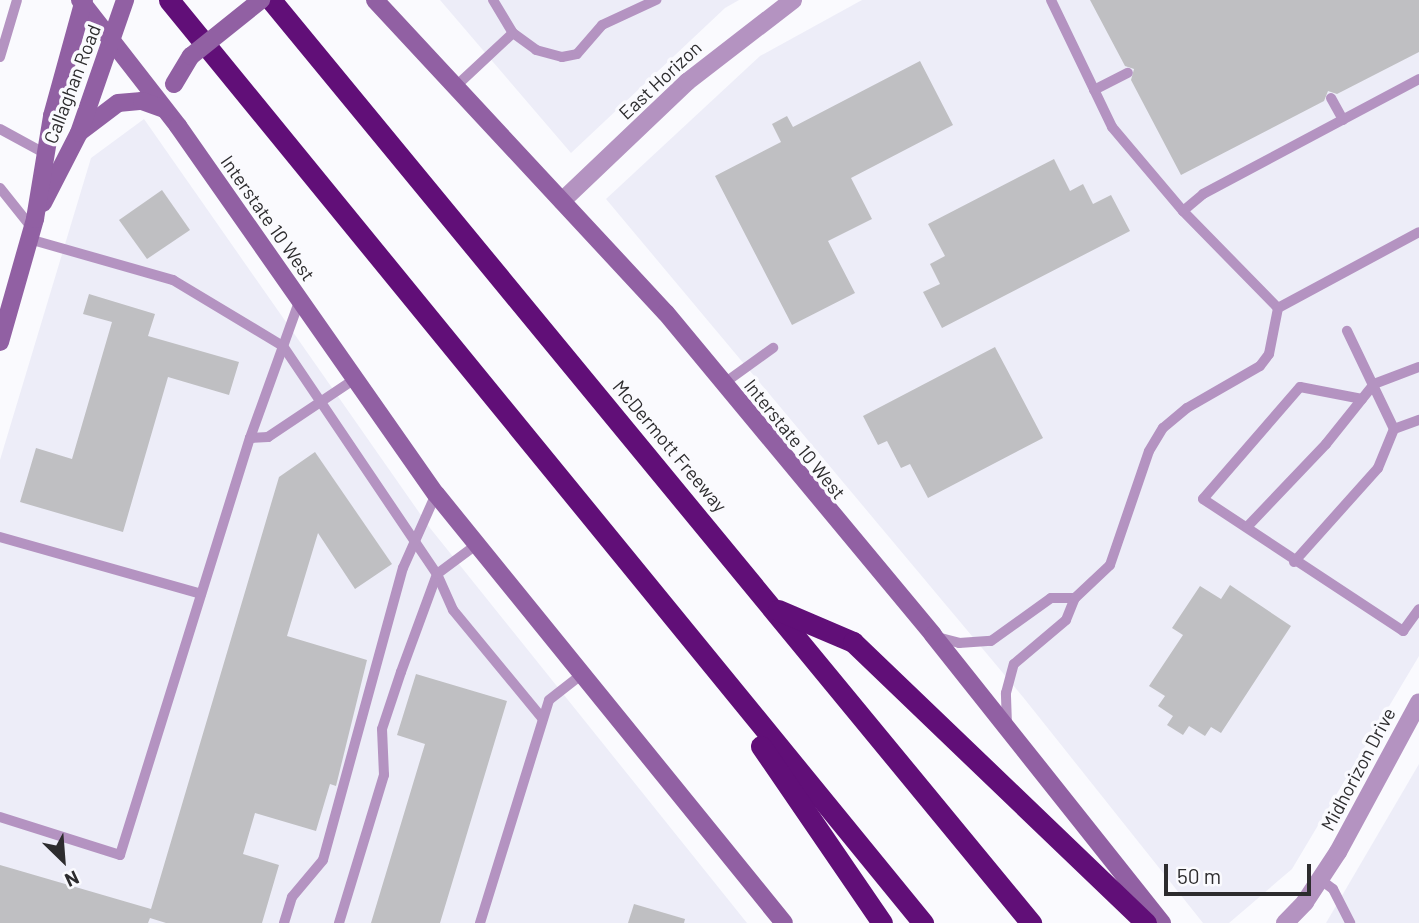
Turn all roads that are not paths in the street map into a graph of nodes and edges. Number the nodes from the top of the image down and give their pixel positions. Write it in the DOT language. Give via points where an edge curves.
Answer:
graph roads {
  1 [pos="17,0"];
  2 [pos="169,0"];
  3 [pos="261,0"];
  4 [pos="271,0"];
  5 [pos="375,0"];
  6 [pos="493,0"];
  7 [pos="656,0"];
  8 [pos="793,0"];
  9 [pos="1051,0"];
  10 [pos="82,1"];
  11 [pos="122,8"];
  12 [pos="513,33"];
  13 [pos="111,40"];
  14 [pos="0,57"];
  15 [pos="1128,73"];
  16 [pos="1419,79"];
  17 [pos="455,87"];
  18 [pos="1094,89"];
  19 [pos="1331,97"];
  20 [pos="163,109"];
  21 [pos="1343,120"];
  22 [pos="178,126"];
  23 [pos="0,129"];
  24 [pos="79,133"];
  25 [pos="46,154"];
  26 [pos="0,188"];
  27 [pos="562,201"];
  28 [pos="1183,211"];
  29 [pos="32,229"];
  30 [pos="1419,232"];
  31 [pos="300,299"];
  32 [pos="1278,308"];
  33 [pos="1347,331"];
  34 [pos="0,342"];
  35 [pos="283,346"];
  36 [pos="773,348"];
  37 [pos="1419,367"];
  38 [pos="356,378"];
  39 [pos="723,384"];
  40 [pos="1374,384"];
  41 [pos="1362,399"];
  42 [pos="322,401"];
  43 [pos="1419,420"];
  44 [pos="1394,429"];
  45 [pos="250,438"];
  46 [pos="436,494"];
  47 [pos="1247,527"];
  48 [pos="0,537"];
  49 [pos="415,542"];
  50 [pos="476,545"];
  51 [pos="1294,562"];
  52 [pos="437,574"];
  53 [pos="201,594"];
  54 [pos="1075,598"];
  55 [pos="775,609"];
  56 [pos="1419,609"];
  57 [pos="681,629"];
  58 [pos="933,635"];
  59 [pos="581,675"];
  60 [pos="1419,702"];
  61 [pos="543,719"];
  62 [pos="1007,727"];
  63 [pos="0,817"];
  64 [pos="1321,880"];
  65 [pos="284,923"];
  66 [pos="339,923"];
  67 [pos="480,923"];
  68 [pos="784,923"];
  69 [pos="882,923"];
  70 [pos="923,923"];
  71 [pos="1031,923"];
  72 [pos="1146,923"];
  73 [pos="1162,923"];
  74 [pos="1285,923"];
  75 [pos="1350,923"];
  1 -- 14 [label="lane"];
  2 -- 57 [label="highway"];
  3 -- 22 [label="main road, bridge" via="191,56 174,84"];
  4 -- 55 [label="highway, McDermott Freeway"];
  5 -- 17 [label="main road, Interstate 10 West"];
  6 -- 12 [label="lane"];
  7 -- 12 [label="lane" via="602,25 577,54 562,57 536,50"];
  8 -- 27 [label="street, East Horizon" via="687,82"];
  9 -- 18 [label="lane"];
  10 -- 13 [label="main road, Interstate 10 West"];
  10 -- 25 [label="main road, Callaghan Road"];
  11 -- 13 [label="main road, Callaghan Road"];
  12 -- 17 [label="lane"];
  13 -- 20 [label="main road, Interstate 10 West"];
  13 -- 24 [label="main road, Callaghan Road"];
  15 -- 18 [label="lane"];
  16 -- 21 [label="lane"];
  17 -- 27 [label="main road, Interstate 10 West"];
  18 -- 28 [label="lane" via="1112,127"];
  19 -- 21 [label="lane"];
  20 -- 22 [label="main road, Interstate 10 West"];
  20 -- 24 [label="main road" via="142,101 118,103"];
  21 -- 28 [label="lane" via="1203,194"];
  22 -- 31 [label="main road, Interstate 10 West"];
  23 -- 25 [label="lane"];
  24 -- 29 [label="main road, Callaghan Road"];
  25 -- 29 [label="main road, Callaghan Road"];
  26 -- 29 [label="lane"];
  27 -- 39 [label="main road, Interstate 10 West" via="666,313"];
  28 -- 32 [label="lane"];
  29 -- 34 [label="main road, Callaghan Road"];
  29 -- 35 [label="lane" via="173,280"];
  30 -- 32 [label="lane"];
  31 -- 35 [label="lane"];
  31 -- 38 [label="main road, Interstate 10 West"];
  32 -- 54 [label="lane" via="1269,354 1260,366 1187,408 1163,428 1149,451 1110,565"];
  33 -- 40 [label="lane"];
  35 -- 42 [label="lane"];
  35 -- 45 [label="lane"];
  36 -- 39 [label="lane"];
  37 -- 40 [label="lane"];
  38 -- 42 [label="lane"];
  38 -- 46 [label="main road, Interstate 10 West"];
  39 -- 58 [label="main road, Interstate 10 West"];
  40 -- 41 [label="lane"];
  40 -- 44 [label="lane"];
  41 -- 47 [label="lane"];
  41 -- 47 [label="lane" via="1300,387 1203,499"];
  42 -- 45 [label="lane" via="268,437"];
  42 -- 49 [label="lane"];
  43 -- 44 [label="lane"];
  44 -- 51 [label="lane" via="1378,468"];
  45 -- 53 [label="lane"];
  46 -- 49 [label="lane"];
  46 -- 50 [label="main road, Interstate 10 West"];
  47 -- 51 [label="lane"];
  48 -- 53 [label="lane"];
  49 -- 52 [label="lane"];
  49 -- 65 [label="lane" via="323,860 292,897"];
  50 -- 52 [label="lane"];
  50 -- 59 [label="main road, Interstate 10 West"];
  51 -- 56 [label="lane" via="1404,631"];
  52 -- 61 [label="lane" via="453,610"];
  52 -- 66 [label="lane" via="382,729 384,775"];
  53 -- 63 [label="lane" via="120,855"];
  54 -- 58 [label="lane" via="1051,598 991,641 959,643"];
  54 -- 62 [label="lane" via="1066,620 1014,664 1006,693"];
  55 -- 71 [label="highway, McDermott Freeway"];
  55 -- 72 [label="highway" via="853,642"];
  57 -- 69 [label="highway"];
  57 -- 70 [label="highway"];
  58 -- 62 [label="main road, Interstate 10 West"];
  59 -- 61 [label="lane" via="549,700"];
  59 -- 68 [label="main road, Interstate 10 West"];
  60 -- 64 [label="street, Midhorizon Drive"];
  61 -- 67 [label="lane"];
  62 -- 73 [label="main road, Interstate 10 West"];
  64 -- 74 [label="street, Midhorizon Drive"];
  64 -- 75 [label="lane" via="1333,889"];
}
